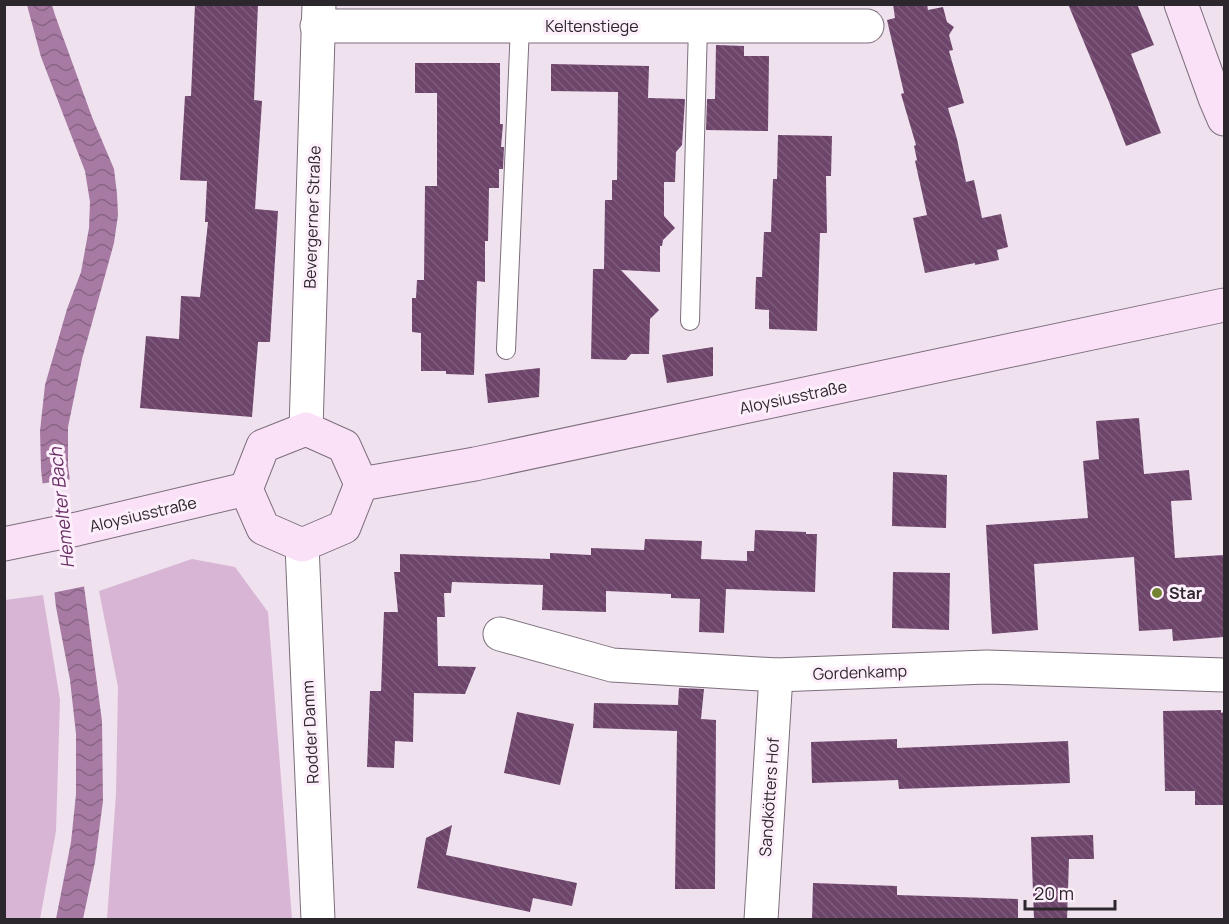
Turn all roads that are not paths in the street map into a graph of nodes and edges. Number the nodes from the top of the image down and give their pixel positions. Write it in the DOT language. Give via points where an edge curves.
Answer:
graph roads {
  1 [pos="1181,4"];
  2 [pos="318,15"];
  3 [pos="501,19"];
  4 [pos="698,26"];
  5 [pos="867,26"];
  6 [pos="1224,119"];
  7 [pos="1224,305"];
  8 [pos="690,321"];
  9 [pos="506,350"];
  10 [pos="306,429"];
  11 [pos="361,484"];
  12 [pos="246,489"];
  13 [pos="4,544"];
  14 [pos="302,545"];
  15 [pos="500,634"];
  16 [pos="776,675"];
  17 [pos="1224,675"];
  18 [pos="318,920"];
  19 [pos="761,920"];
  1 -- 6 [label="street"];
  2 -- 3 [label="street, Keltenstiege"];
  2 -- 10 [label="street, Bevergerner Straße"];
  3 -- 4 [label="street, Keltenstiege"];
  3 -- 9 [label="lane"];
  4 -- 5 [label="street, Keltenstiege"];
  4 -- 8 [label="lane"];
  7 -- 11 [label="street, Aloysiusstraße" via="475,464"];
  10 -- 11 [label="street" via="344,446"];
  10 -- 12 [label="street" via="263,446"];
  11 -- 14 [label="street" via="344,527"];
  12 -- 13 [label="street, Aloysiusstraße"];
  12 -- 14 [label="street" via="263,528"];
  14 -- 18 [label="street, Rodder Damm"];
  15 -- 16 [label="street, Gordenkamp" via="612,665"];
  16 -- 17 [label="street, Gordenkamp" via="987,667"];
  16 -- 19 [label="street, Sandkötters Hof"];
}
